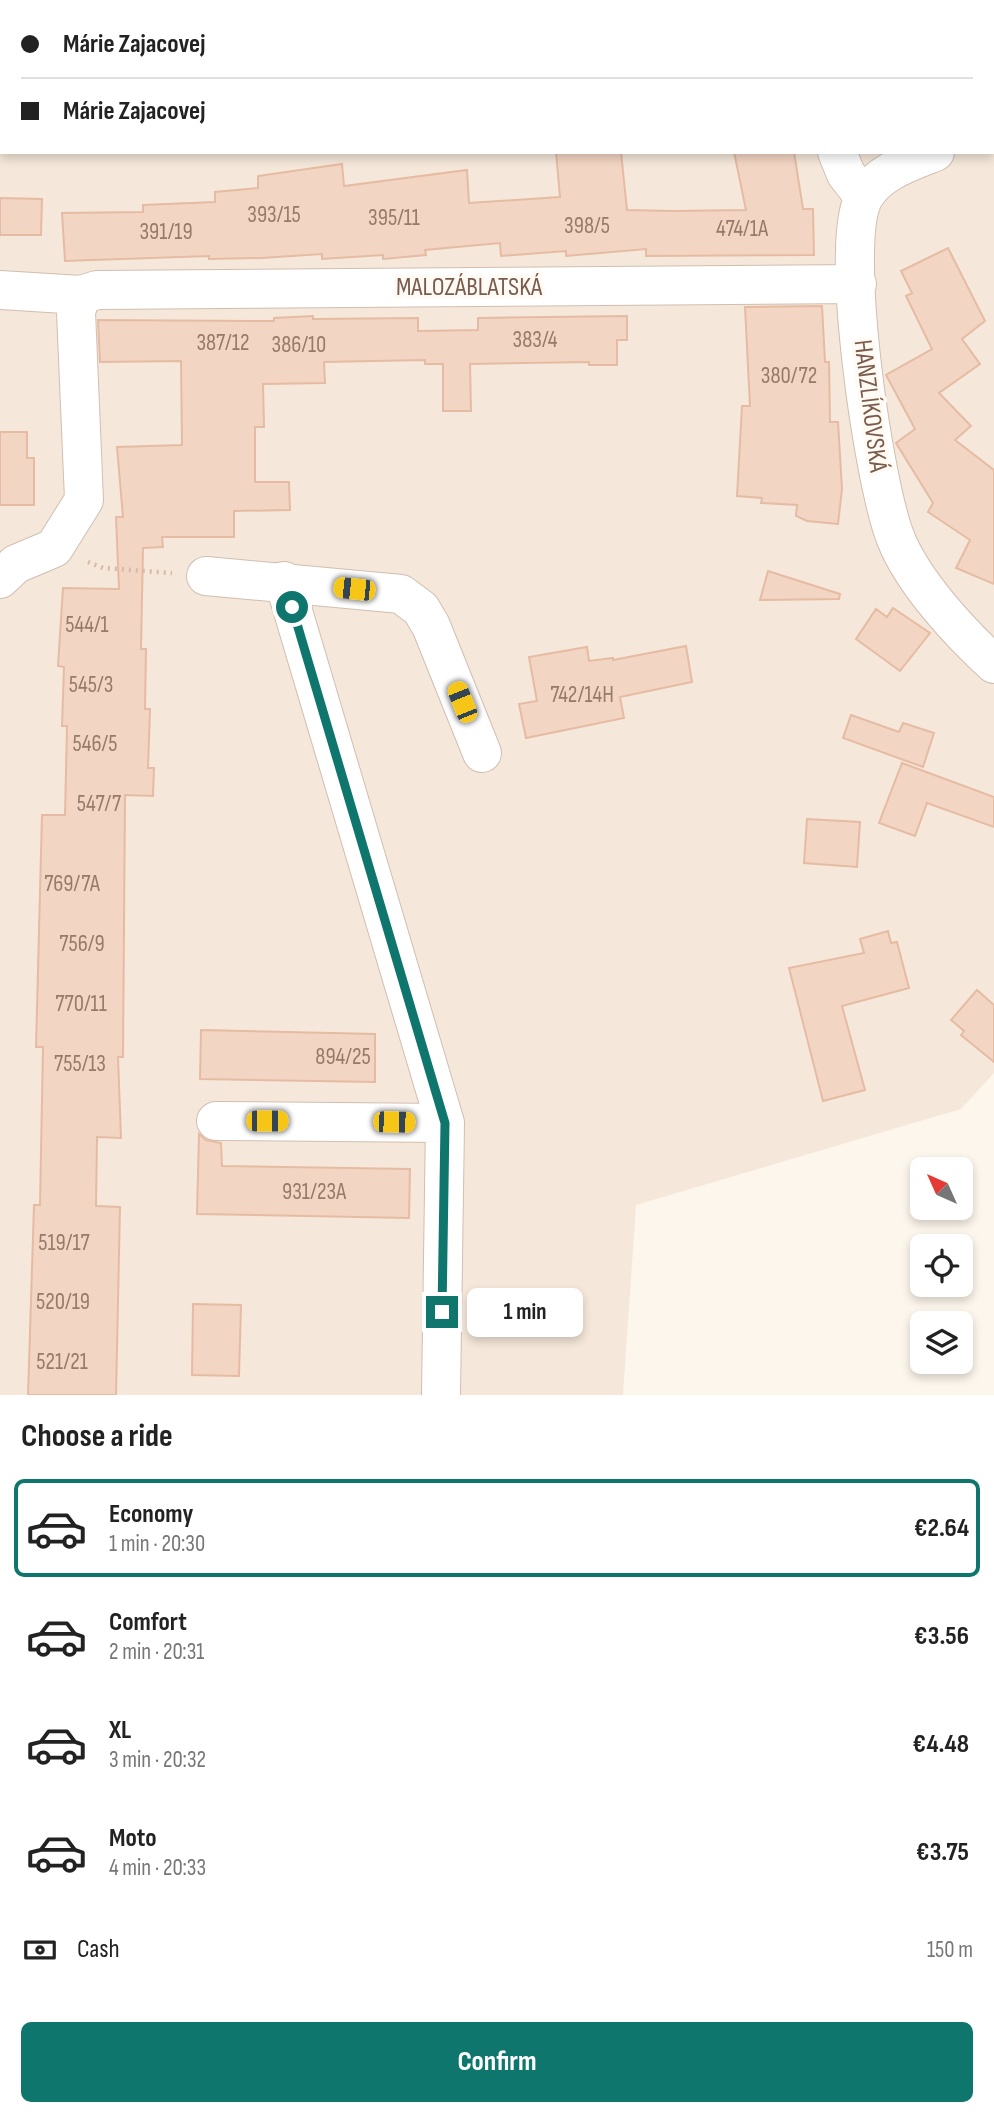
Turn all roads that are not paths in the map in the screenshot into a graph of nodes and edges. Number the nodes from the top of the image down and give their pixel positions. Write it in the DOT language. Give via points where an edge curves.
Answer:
graph roads {
  1 [pos="839,154"];
  2 [pos="931,154"];
  3 [pos="864,197"];
  4 [pos="857,284"];
  5 [pos="0,290"];
  6 [pos="81,295"];
  7 [pos="206,576"];
  8 [pos="0,579"];
  9 [pos="284,581"];
  10 [pos="994,664"];
  11 [pos="482,753"];
  12 [pos="216,1121"];
  13 [pos="445,1123"];
  14 [pos="432,1394"];
  1 -- 3 [label="street" via="846,174"];
  2 -- 3 [label="street" via="883,176"];
  3 -- 4 [label="street, HANZLÍKOVSKÁ" via="855,246"];
  4 -- 6 [label="street, MALOZÁBLATSKÁ" via="97,290"];
  4 -- 10 [label="street, HANZLÍKOVSKÁ" via="866,408 896,540 916,575"];
  5 -- 6 [label="street, MALOZÁBLATSKÁ"];
  6 -- 8 [label="street" via="76,312 84,500 54,548 16,564"];
  7 -- 9 [label="street"];
  9 -- 11 [label="street" via="401,594 421,609"];
  9 -- 13 [label="street"];
  12 -- 13 [label="street"];
  13 -- 14 [label="street"];
}
